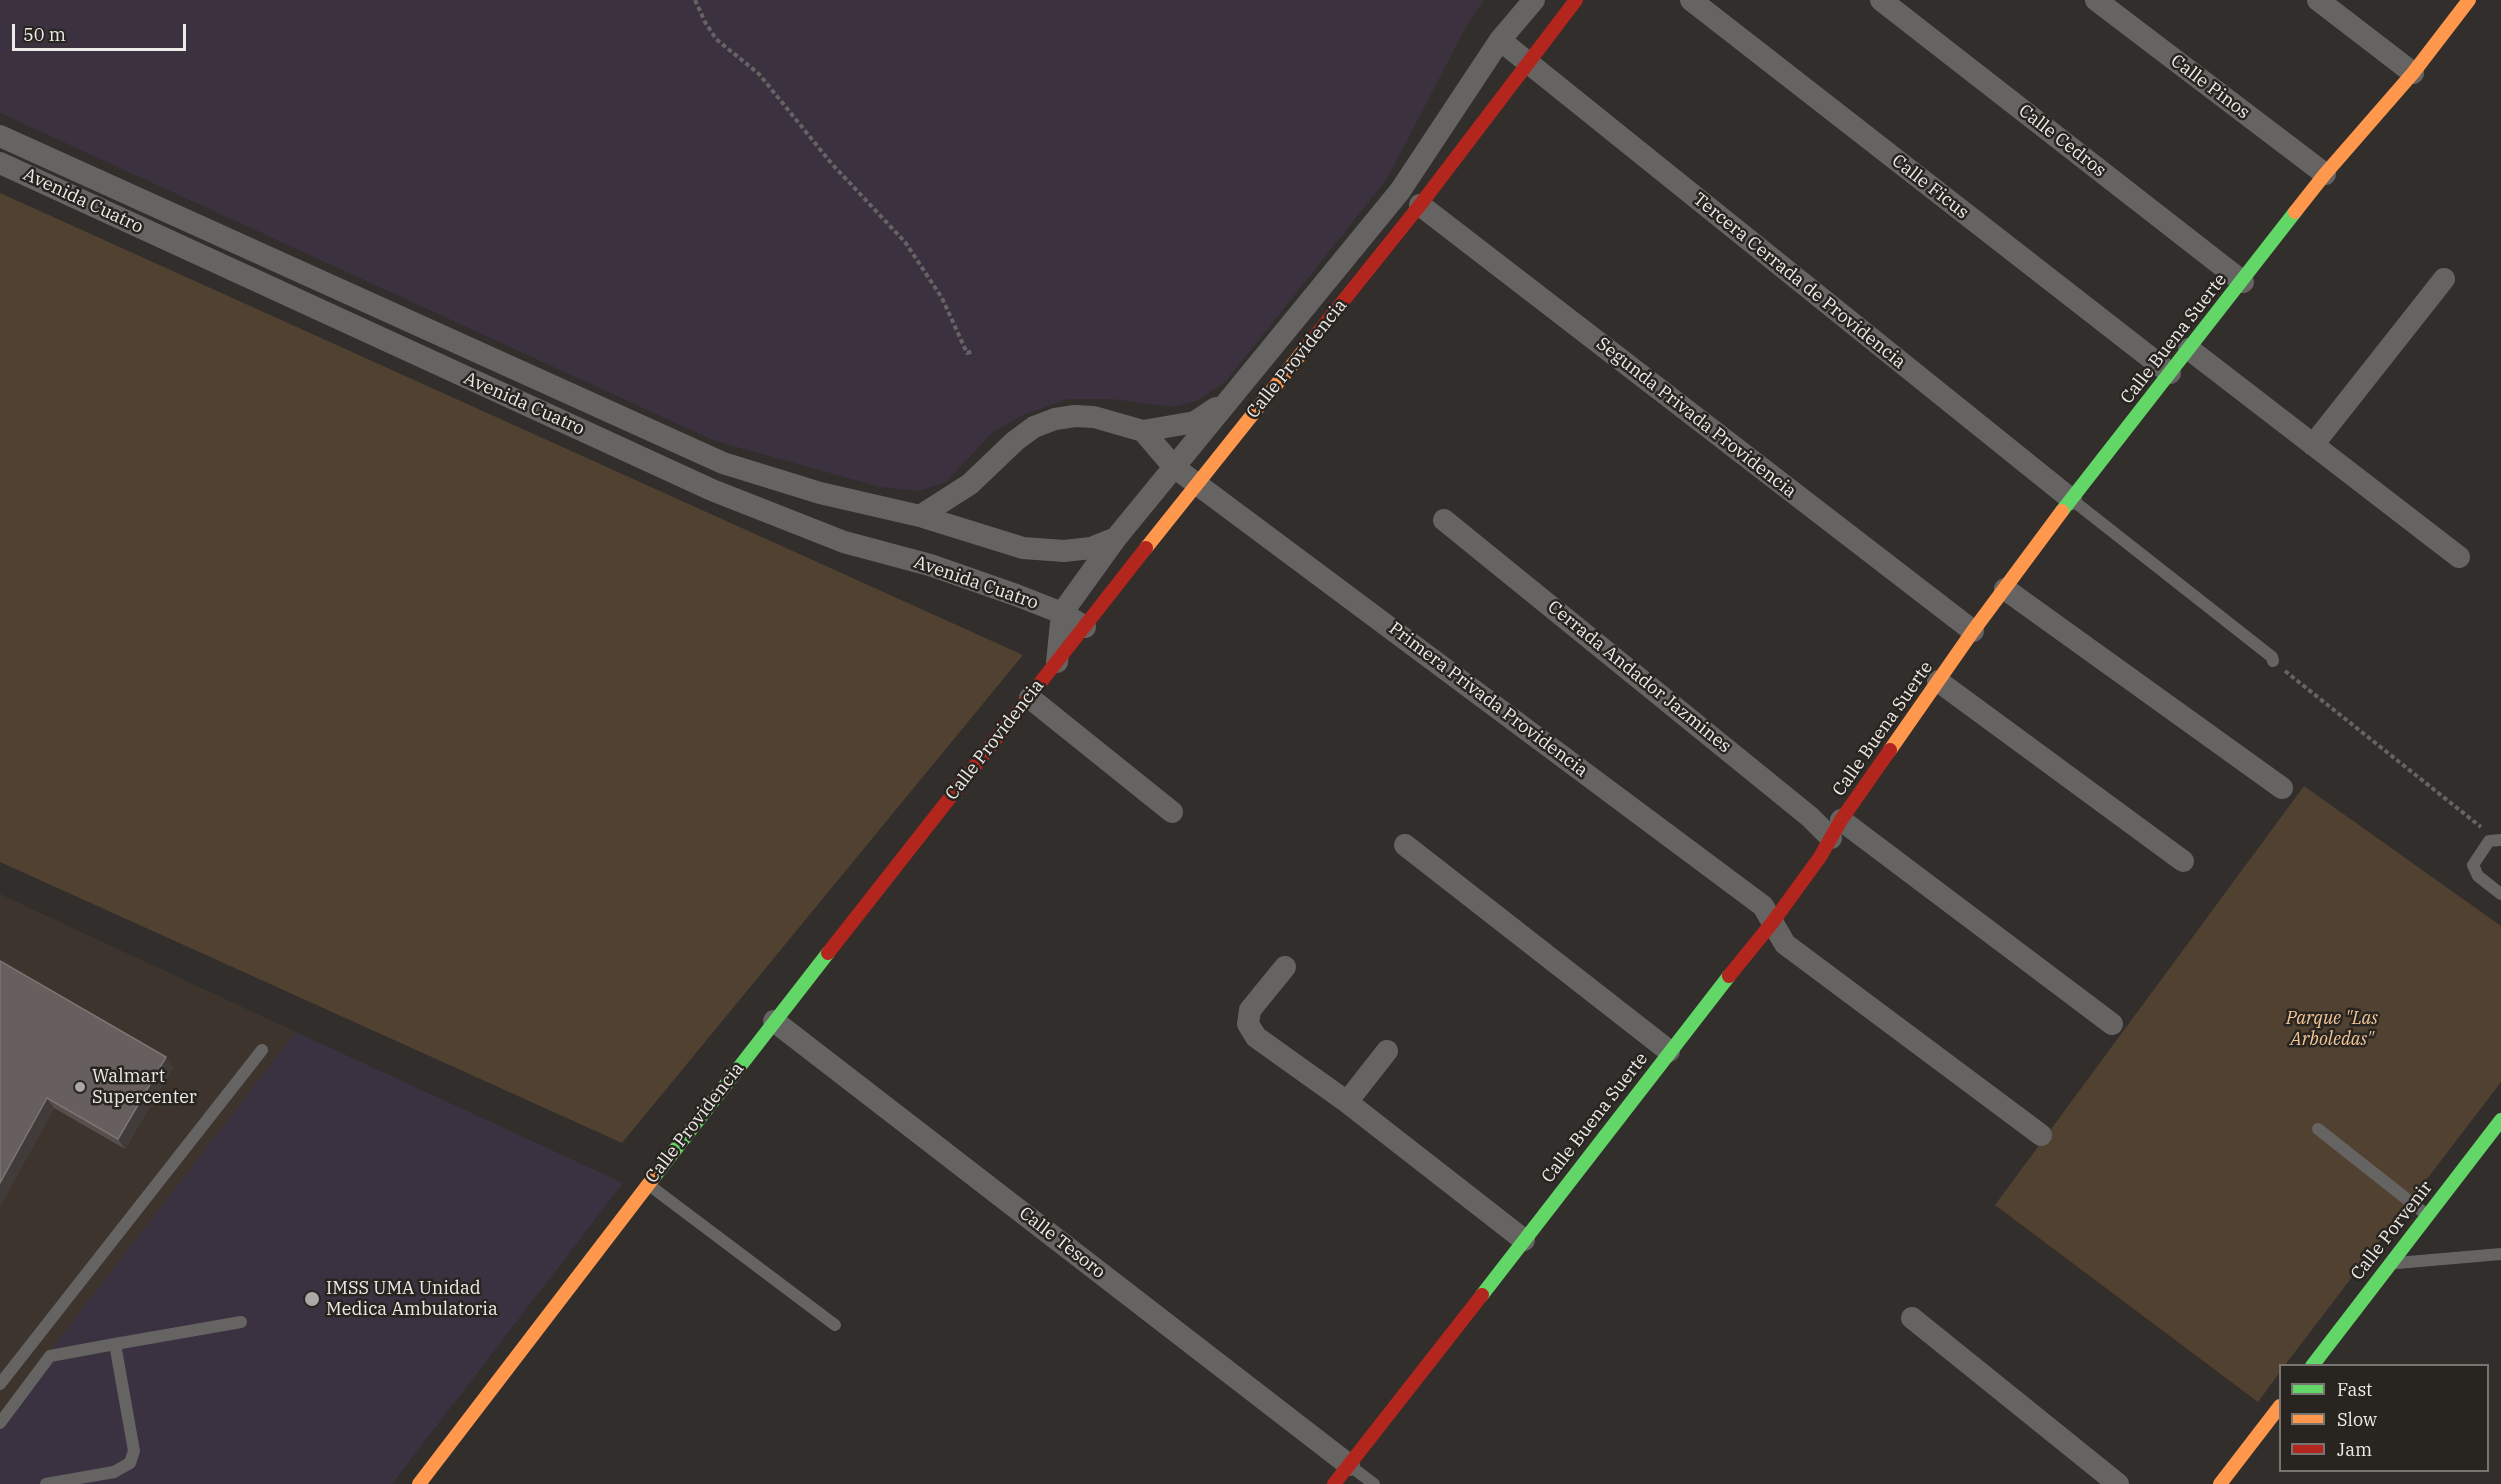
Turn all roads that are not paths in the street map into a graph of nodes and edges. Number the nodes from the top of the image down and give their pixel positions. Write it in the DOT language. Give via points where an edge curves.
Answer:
graph roads {
  1 [pos="1534,0"];
  2 [pos="1576,0"];
  3 [pos="1691,0"];
  4 [pos="1881,0"];
  5 [pos="2096,0"];
  6 [pos="2318,0"];
  7 [pos="2469,0"];
  8 [pos="1500,40"];
  9 [pos="1528,63"];
  10 [pos="2413,73"];
  11 [pos="0,136"];
  12 [pos="0,163"];
  13 [pos="2325,174"];
  14 [pos="1420,205"];
  15 [pos="290,268"];
  16 [pos="2444,279"];
  17 [pos="2243,282"];
  18 [pos="279,293"];
  19 [pos="2189,349"];
  20 [pos="2170,373"];
  21 [pos="1234,396"];
  22 [pos="1143,431"];
  23 [pos="2313,445"];
  24 [pos="1174,467"];
  25 [pos="1197,483"];
  26 [pos="2071,499"];
  27 [pos="920,516"];
  28 [pos="1444,520"];
  29 [pos="1116,538"];
  30 [pos="2458,557"];
  31 [pos="2005,589"];
  32 [pos="1062,613"];
  33 [pos="1084,627"];
  34 [pos="1973,631"];
  35 [pos="2273,661"];
  36 [pos="1057,662"];
  37 [pos="1938,681"];
  38 [pos="1030,698"];
  39 [pos="2282,788"];
  40 [pos="1172,812"];
  41 [pos="1836,829"];
  42 [pos="2499,840"];
  43 [pos="1405,845"];
  44 [pos="2183,861"];
  45 [pos="2501,894"];
  46 [pos="1772,924"];
  47 [pos="1285,967"];
  48 [pos="774,1021"];
  49 [pos="2112,1024"];
  50 [pos="262,1050"];
  51 [pos="1387,1051"];
  52 [pos="1669,1051"];
  53 [pos="1347,1102"];
  54 [pos="2501,1120"];
  55 [pos="2318,1129"];
  56 [pos="2041,1135"];
  57 [pos="648,1184"];
  58 [pos="2427,1215"];
  59 [pos="1524,1240"];
  60 [pos="2501,1254"];
  61 [pos="2390,1263"];
  62 [pos="1912,1318"];
  63 [pos="241,1322"];
  64 [pos="835,1325"];
  65 [pos="114,1344"];
  66 [pos="2313,1364"];
  67 [pos="0,1384"];
  68 [pos="2279,1407"];
  69 [pos="0,1424"];
  70 [pos="1349,1465"];
  71 [pos="423,1482"];
  72 [pos="46,1484"];
  73 [pos="1334,1484"];
  74 [pos="1374,1484"];
  75 [pos="2118,1484"];
  76 [pos="2220,1484"];
  1 -- 8 [label="street, Calle Providencia"];
  2 -- 9 [label="street, Calle Providencia"];
  3 -- 20 [label="street, Calle Ficus"];
  4 -- 17 [label="street, Calle Cedros"];
  5 -- 13 [label="street, Calle Pinos"];
  6 -- 10 [label="street"];
  7 -- 10 [label="street, Calle Buena Suerte"];
  8 -- 9 [label="street, Tercera Cerrada de Providencia"];
  8 -- 21 [label="street, Calle Providencia" via="1400,191"];
  9 -- 14 [label="street, Calle Providencia"];
  9 -- 26 [label="street, Tercera Cerrada de Providencia"];
  10 -- 13 [label="street, Calle Buena Suerte"];
  11 -- 15 [label="street, Avenida Cuatro"];
  12 -- 18 [label="street, Avenida Cuatro"];
  13 -- 17 [label="street, Calle Buena Suerte"];
  14 -- 25 [label="street, Calle Providencia"];
  14 -- 34 [label="street, Segunda Privada Providencia"];
  15 -- 18 [label="street"];
  15 -- 27 [label="street, Avenida Cuatro" via="723,462 820,493"];
  16 -- 23 [label="street"];
  17 -- 19 [label="street, Calle Buena Suerte"];
  18 -- 32 [label="street, Avenida Cuatro" via="712,490 844,542 930,565"];
  19 -- 20 [label="street, Calle Buena Suerte"];
  19 -- 23 [label="street"];
  20 -- 26 [label="street, Calle Buena Suerte"];
  21 -- 22 [label="street" via="1195,422"];
  21 -- 24 [label="street, Calle Providencia"];
  22 -- 24 [label="street, Primera Privada Providencia"];
  22 -- 27 [label="street" via="1094,417 1054,419 1015,441 970,484"];
  23 -- 30 [label="street"];
  24 -- 25 [label="street, Primera Privada Providencia"];
  24 -- 29 [label="street, Calle Providencia"];
  25 -- 33 [label="street, Calle Providencia"];
  25 -- 46 [label="street, Primera Privada Providencia" via="1763,906"];
  26 -- 31 [label="street, Calle Buena Suerte"];
  26 -- 35 [label="lane"];
  27 -- 29 [label="street, Avenida Cuatro" via="1023,548 1073,550"];
  28 -- 41 [label="street, Cerrada Andador Jazmines" via="1810,817"];
  29 -- 32 [label="street, Calle Providencia"];
  31 -- 34 [label="street, Calle Buena Suerte"];
  31 -- 39 [label="street"];
  32 -- 33 [label="street, Avenida Cuatro"];
  32 -- 36 [label="street"];
  33 -- 36 [label="street, Calle Providencia"];
  34 -- 37 [label="street, Calle Buena Suerte"];
  36 -- 38 [label="street, Calle Providencia"];
  37 -- 41 [label="street, Calle Buena Suerte"];
  37 -- 44 [label="street"];
  38 -- 40 [label="street"];
  38 -- 48 [label="street, Calle Providencia"];
  41 -- 46 [label="street, Calle Buena Suerte"];
  41 -- 49 [label="street, Cerrada Andador Jazmines"];
  42 -- 45 [label="lane" via="2489,841 2474,865 2478,876"];
  43 -- 52 [label="street"];
  46 -- 52 [label="street, Calle Buena Suerte"];
  46 -- 56 [label="street, Primera Privada Providencia" via="1785,944"];
  47 -- 53 [label="street" via="1250,1010 1248,1024 1256,1037"];
  48 -- 57 [label="street, Calle Providencia"];
  48 -- 70 [label="street, Calle Tesoro"];
  50 -- 67 [label="lane"];
  51 -- 53 [label="street"];
  52 -- 59 [label="street, Calle Buena Suerte"];
  53 -- 59 [label="street"];
  54 -- 58 [label="street, Calle Porvenir"];
  55 -- 58 [label="lane"];
  57 -- 64 [label="lane"];
  57 -- 71 [label="street, Calle Providencia"];
  58 -- 61 [label="street, Calle Porvenir"];
  59 -- 70 [label="street, Calle Buena Suerte"];
  60 -- 61 [label="lane"];
  61 -- 66 [label="street, Calle Porvenir"];
  62 -- 75 [label="street"];
  63 -- 65 [label="lane"];
  65 -- 69 [label="lane" via="50,1356"];
  65 -- 72 [label="lane" via="134,1451 130,1463 114,1472"];
  68 -- 76 [label="street"];
  70 -- 73 [label="street, Calle Buena Suerte"];
  70 -- 74 [label="lane"];
}
